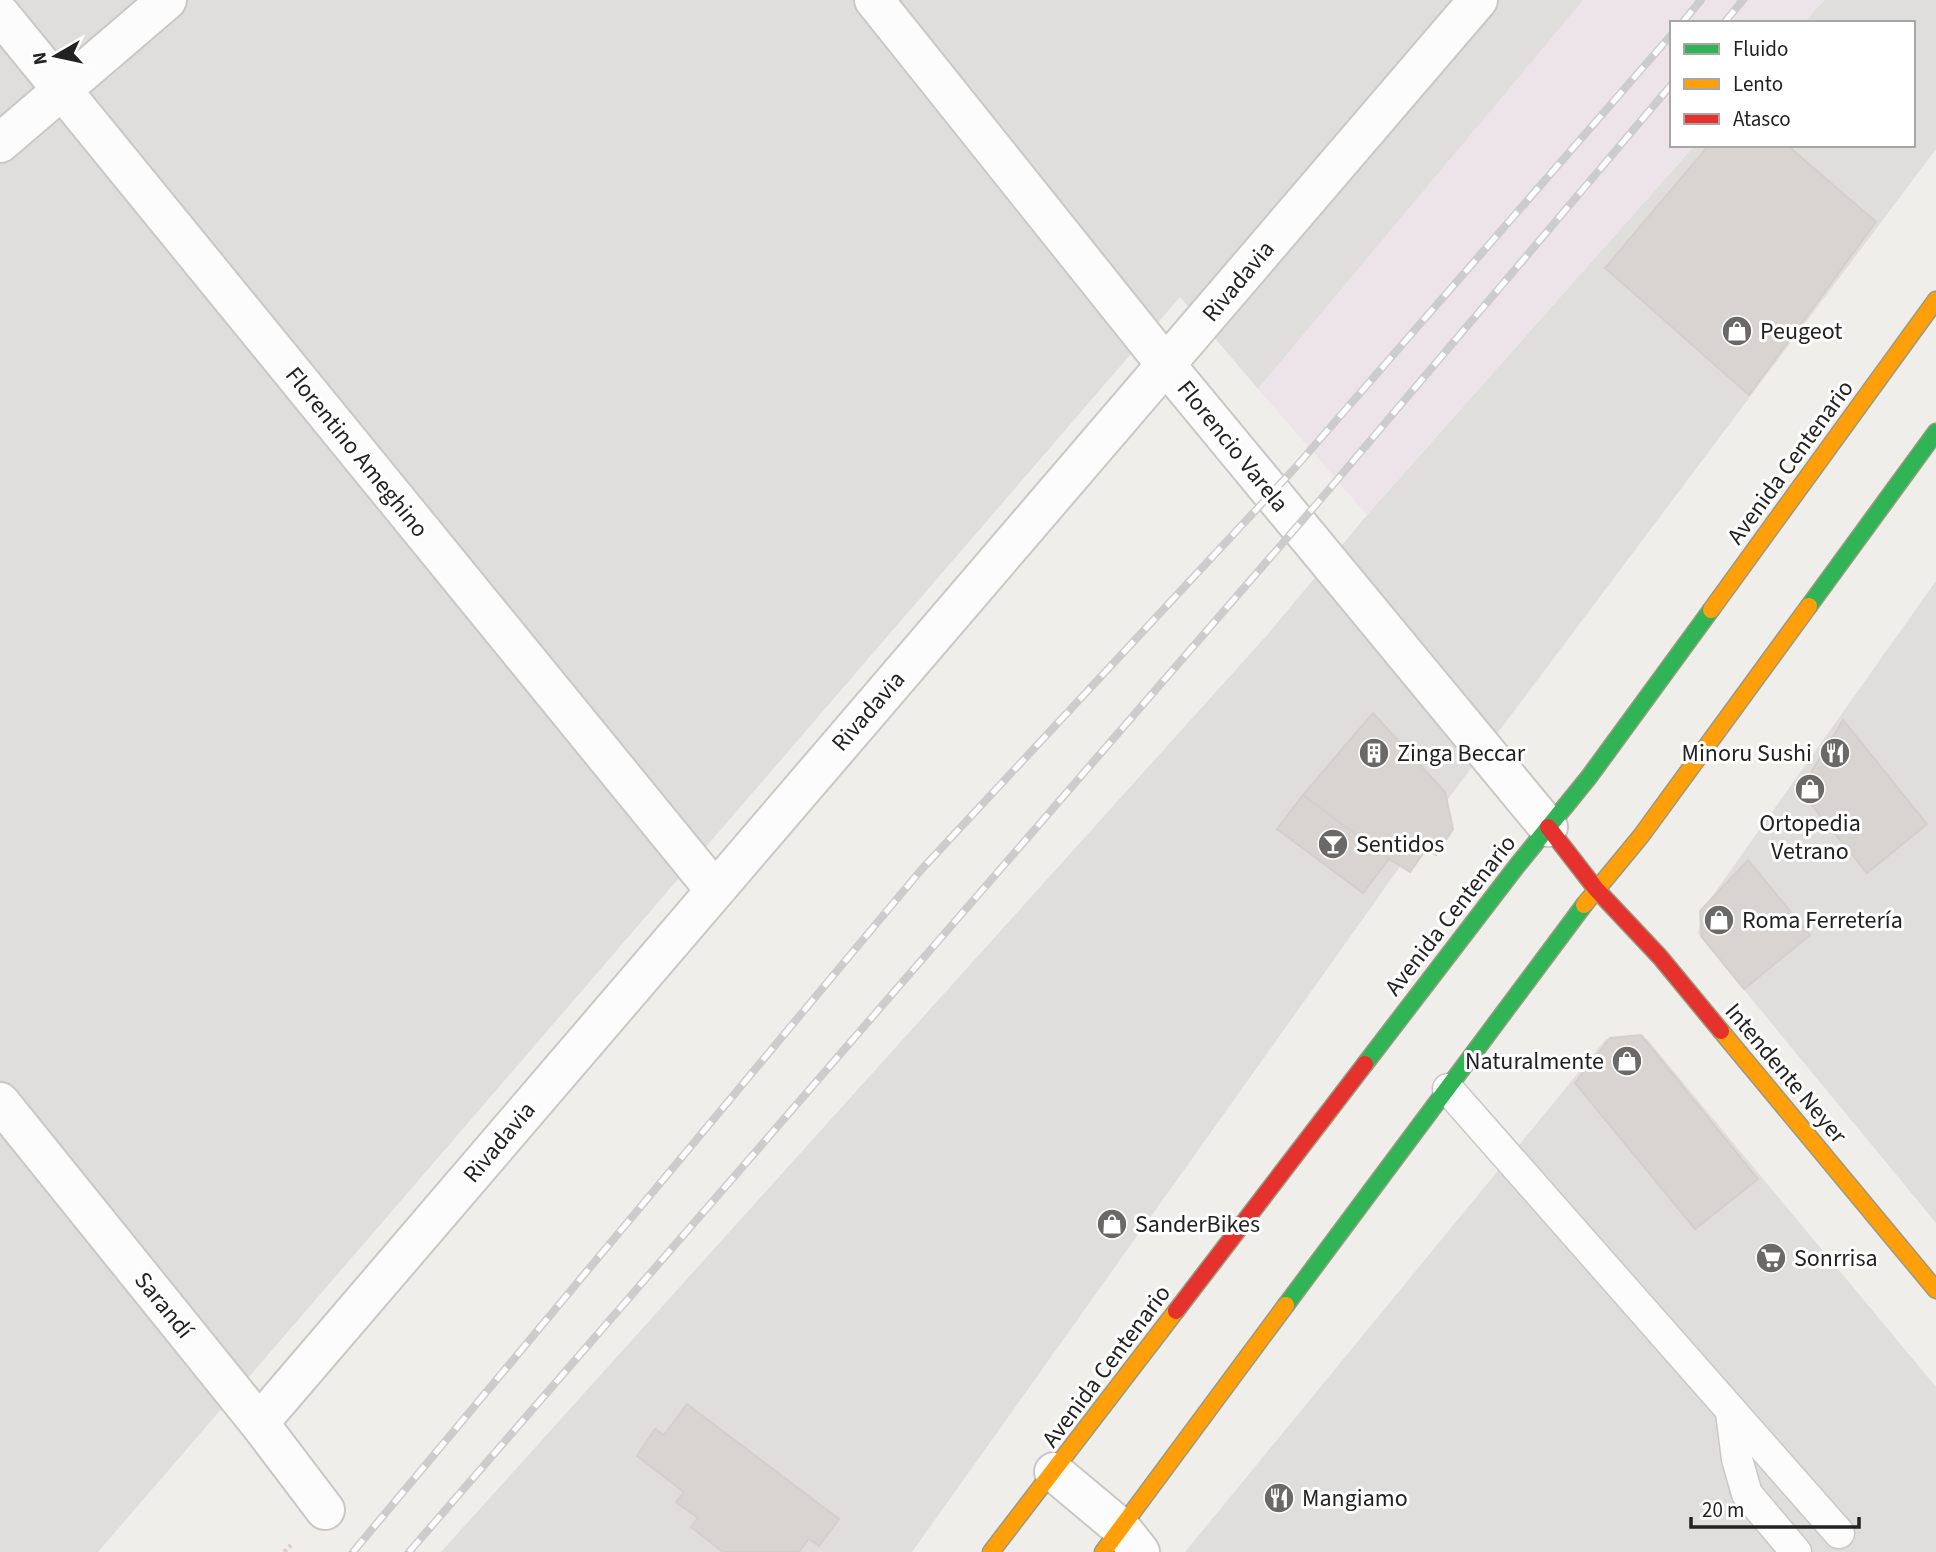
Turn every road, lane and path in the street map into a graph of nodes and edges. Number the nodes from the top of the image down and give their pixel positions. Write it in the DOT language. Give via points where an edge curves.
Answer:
graph roads {
  1 [pos="167,0"];
  2 [pos="874,0"];
  3 [pos="1478,0"];
  4 [pos="0,14"];
  5 [pos="62,90"];
  6 [pos="0,143"];
  7 [pos="1936,300"];
  8 [pos="1167,365"];
  9 [pos="1936,432"];
  10 [pos="1548,827"];
  11 [pos="714,889"];
  12 [pos="1596,889"];
  13 [pos="1448,1089"];
  14 [pos="0,1102"];
  15 [pos="1936,1290"];
  16 [pos="1731,1412"];
  17 [pos="259,1423"];
  18 [pos="1054,1472"];
  19 [pos="325,1510"];
  20 [pos="1839,1533"];
  21 [pos="1122,1544"];
  22 [pos="992,1552"];
  23 [pos="1796,1552"];
  1 -- 5 [label="street"];
  2 -- 8 [label="street, Florencio Varela"];
  3 -- 8 [label="street, Rivadavia"];
  4 -- 5 [label="street, Florentino Ameghino"];
  5 -- 6 [label="street"];
  5 -- 11 [label="street, Florentino Ameghino"];
  7 -- 10 [label="main road, Avenida Centenario"];
  8 -- 10 [label="street, Florencio Varela"];
  8 -- 11 [label="street, Rivadavia"];
  9 -- 12 [label="main road" via="1641,836"];
  10 -- 12 [label="main road, Florencio Varela"];
  10 -- 18 [label="main road, Avenida Centenario"];
  11 -- 17 [label="street, Rivadavia"];
  12 -- 13 [label="main road"];
  12 -- 15 [label="main road, Intendente Neyer" via="1660,957"];
  13 -- 16 [label="lane"];
  13 -- 21 [label="main road"];
  14 -- 17 [label="street, Sarandí"];
  16 -- 20 [label="lane"];
  16 -- 23 [label="lane" via="1747,1494"];
  17 -- 19 [label="street, Sarandí"];
  18 -- 21 [label="street"];
  18 -- 22 [label="main road, Avenida Centenario"];
}
